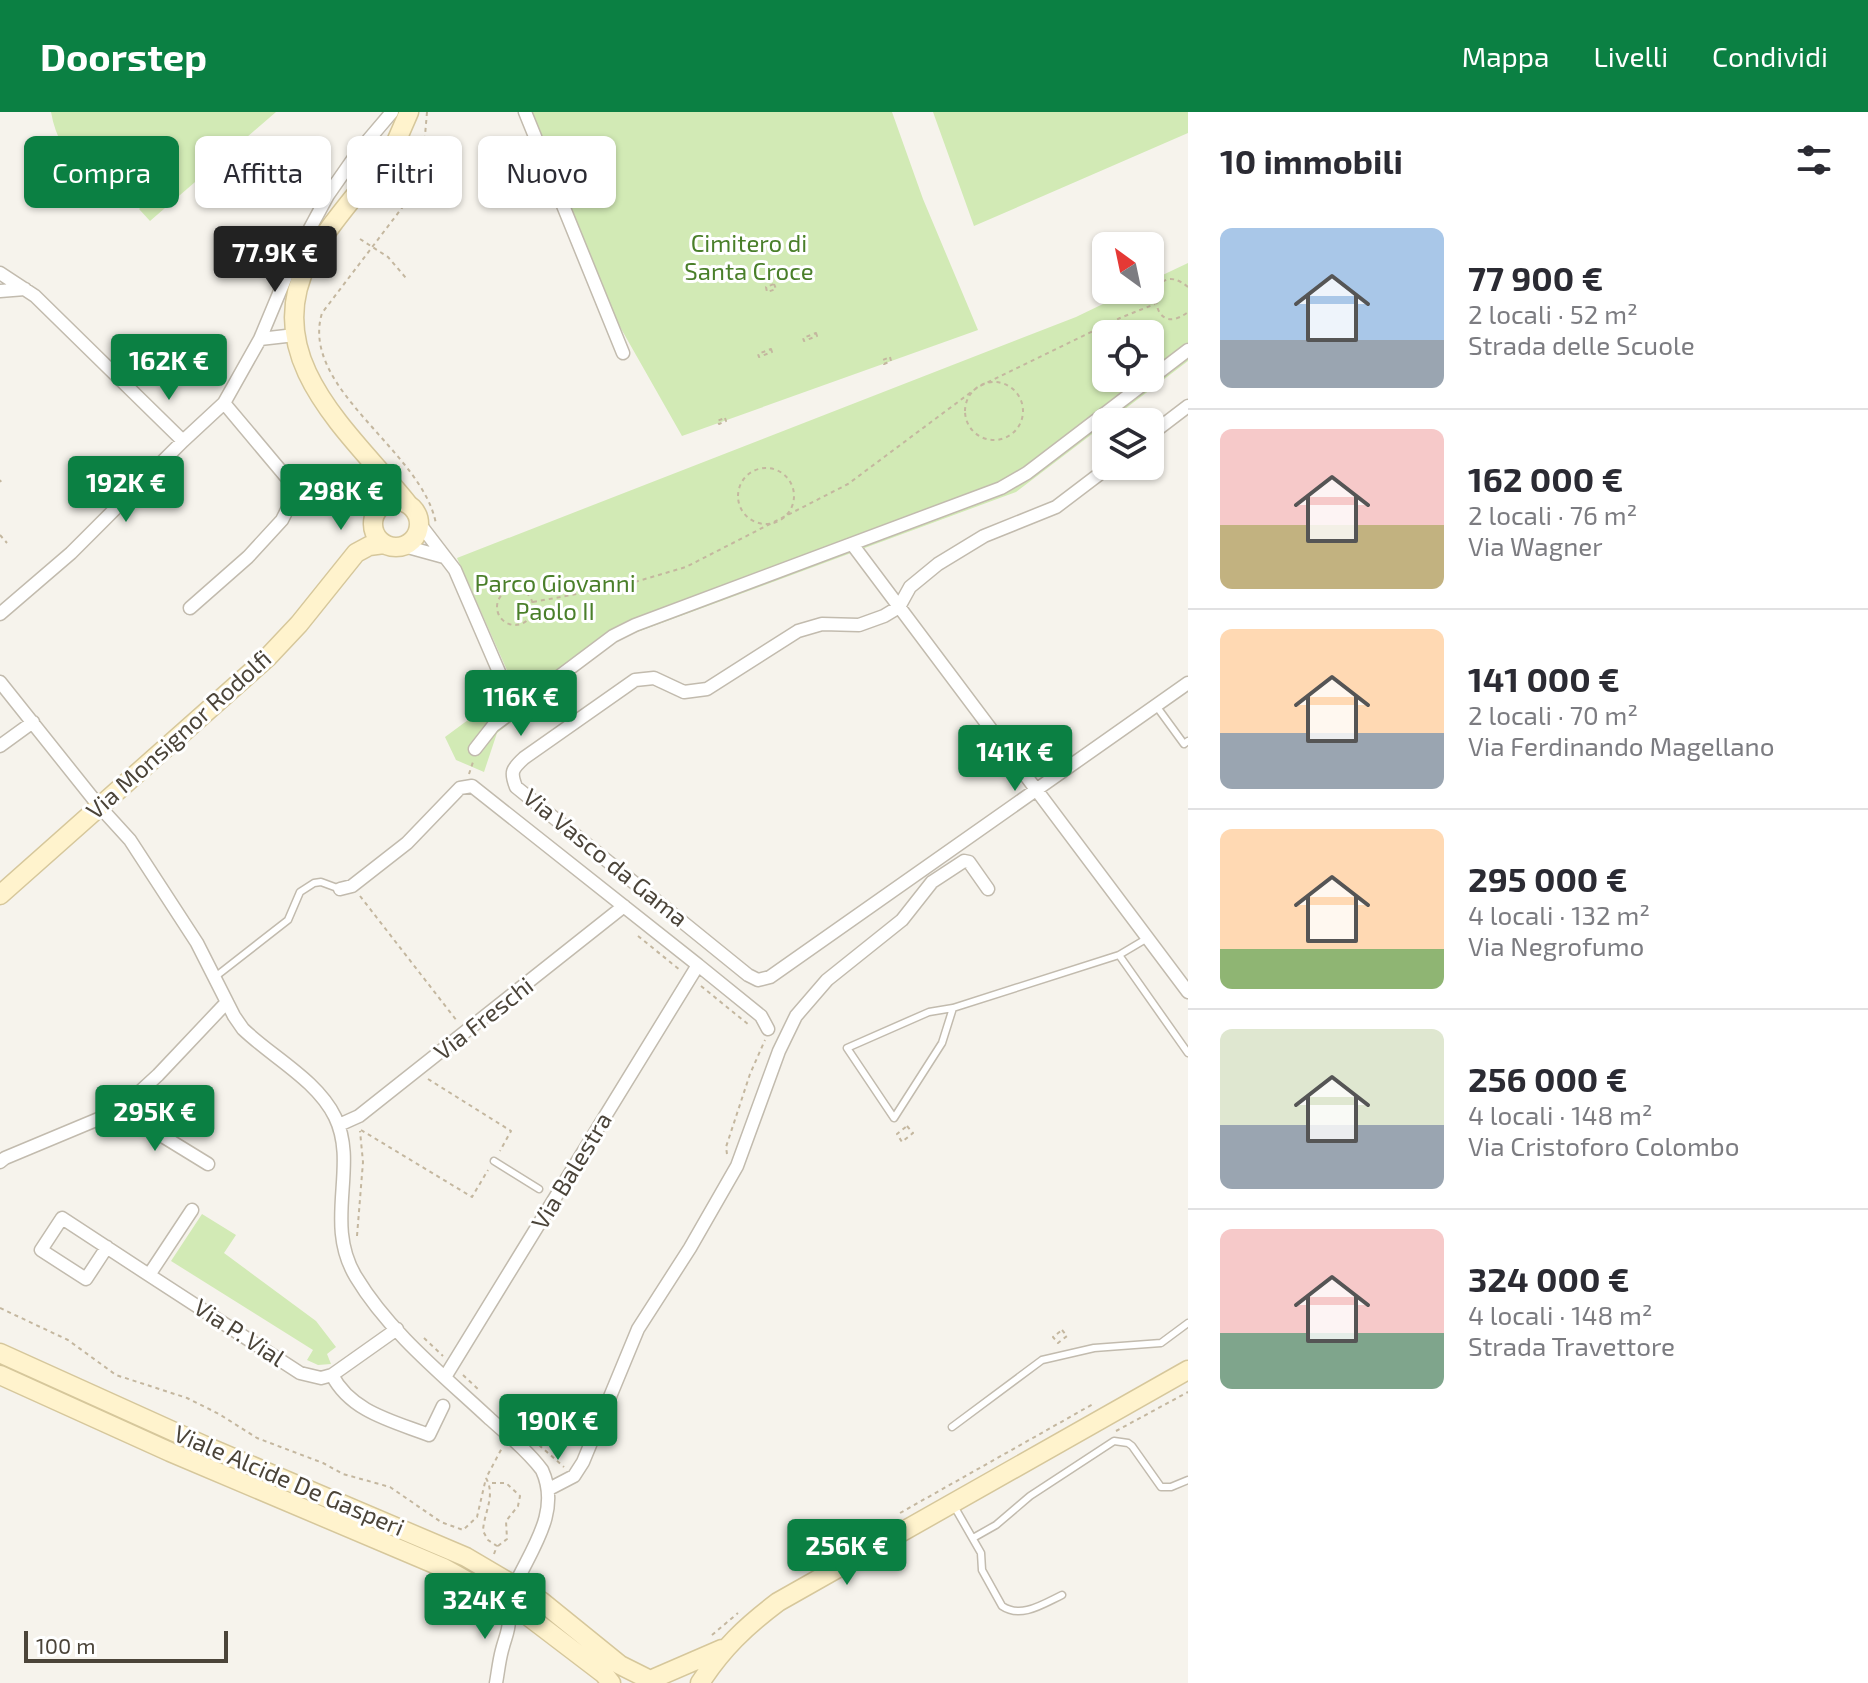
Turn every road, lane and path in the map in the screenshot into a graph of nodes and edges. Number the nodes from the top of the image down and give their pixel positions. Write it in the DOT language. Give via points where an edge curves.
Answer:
graph roads {
  1 [pos="392,112"];
  2 [pos="409,112"];
  3 [pos="427,112"];
  4 [pos="525,112"];
  5 [pos="399,136"];
  6 [pos="331,192"];
  7 [pos="331,202"];
  8 [pos="321,208"];
  9 [pos="347,208"];
  10 [pos="360,239"];
  11 [pos="373,247"];
  12 [pos="0,273"];
  13 [pos="406,278"];
  14 [pos="1164,283"];
  15 [pos="1188,287"];
  16 [pos="26,289"];
  17 [pos="0,291"];
  18 [pos="1155,304"];
  19 [pos="1188,312"];
  20 [pos="295,335"];
  21 [pos="260,339"];
  22 [pos="1188,350"];
  23 [pos="623,353"];
  24 [pos="978,387"];
  25 [pos="224,403"];
  26 [pos="1188,406"];
  27 [pos="1164,424"];
  28 [pos="183,441"];
  29 [pos="383,474"];
  30 [pos="1092,480"];
  31 [pos="408,504"];
  32 [pos="375,518"];
  33 [pos="780,520"];
  34 [pos="428,524"];
  35 [pos="0,535"];
  36 [pos="7,543"];
  37 [pos="384,544"];
  38 [pos="852,544"];
  39 [pos="404,546"];
  40 [pos="444,557"];
  41 [pos="347,563"];
  42 [pos="533,602"];
  43 [pos="899,607"];
  44 [pos="190,608"];
  45 [pos="0,614"];
  46 [pos="0,682"];
  47 [pos="1188,683"];
  48 [pos="1157,707"];
  49 [pos="515,709"];
  50 [pos="33,722"];
  51 [pos="1188,741"];
  52 [pos="0,746"];
  53 [pos="475,749"];
  54 [pos="463,782"];
  55 [pos="1036,791"];
  56 [pos="99,806"];
  57 [pos="346,888"];
  58 [pos="988,889"];
  59 [pos="0,895"];
  60 [pos="624,906"];
  61 [pos="635,934"];
  62 [pos="1150,938"];
  63 [pos="1119,955"];
  64 [pos="698,965"];
  65 [pos="684,973"];
  66 [pos="215,977"];
  67 [pos="697,983"];
  68 [pos="1187,989"];
  69 [pos="227,1002"];
  70 [pos="953,1008"];
  71 [pos="749,1025"];
  72 [pos="462,1027"];
  73 [pos="765,1032"];
  74 [pos="1188,1053"];
  75 [pos="427,1079"];
  76 [pos="120,1110"];
  77 [pos="339,1125"];
  78 [pos="726,1147"];
  79 [pos="494,1161"];
  80 [pos="0,1162"];
  81 [pos="208,1164"];
  82 [pos="539,1189"];
  83 [pos="192,1210"];
  84 [pos="357,1238"];
  85 [pos="107,1247"];
  86 [pos="149,1275"];
  87 [pos="0,1308"];
  88 [pos="1188,1323"];
  89 [pos="397,1329"];
  90 [pos="422,1336"];
  91 [pos="0,1353"];
  92 [pos="447,1359"];
  93 [pos="1188,1370"];
  94 [pos="0,1375"];
  95 [pos="332,1375"];
  96 [pos="445,1377"];
  97 [pos="1188,1392"];
  98 [pos="443,1406"];
  99 [pos="952,1427"];
  100 [pos="1113,1433"];
  101 [pos="502,1444"];
  102 [pos="486,1478"];
  103 [pos="1188,1480"];
  104 [pos="489,1483"];
  105 [pos="549,1489"];
  106 [pos="952,1503"];
  107 [pos="973,1538"];
  108 [pos="497,1546"];
  109 [pos="492,1558"];
  110 [pos="515,1585"];
  111 [pos="495,1594"];
  112 [pos="1062,1595"];
  113 [pos="724,1647"];
  114 [pos="652,1681"];
  115 [pos="496,1683"];
  116 [pos="611,1683"];
  117 [pos="700,1683"];
  1 -- 6 [label="street"];
  2 -- 5 [label="main road"];
  3 -- 11 [label="path" via="422,171 427,175"];
  4 -- 23 [label="street"];
  7 -- 9 [label="street"];
  8 -- 21 [label="street"];
  9 -- 20 [label="main road" via="300,279"];
  10 -- 11 [label="path"];
  11 -- 13 [label="path"];
  11 -- 34 [label="path" via="322,313 318,335 344,392 421,487"];
  12 -- 16 [label="street"];
  14 -- 15 [label="path" via="1174,280"];
  16 -- 17 [label="street"];
  16 -- 28 [label="street"];
  18 -- 19 [label="path" via="1167,317"];
  18 -- 24 [label="path"];
  20 -- 21 [label="street"];
  20 -- 29 [label="main road" via="316,393"];
  21 -- 25 [label="street"];
  22 -- 38 [label="street" via="1015,481"];
  24 -- 24 [label="path" via="995,382 1018,395 1023,412 1010,436 991,440 973,431 965,413"];
  24 -- 33 [label="path" via="848,484"];
  25 -- 28 [label="street"];
  25 -- 44 [label="street" via="297,490 273,530"];
  26 -- 27 [label="street"];
  28 -- 45 [label="street" via="71,553"];
  29 -- 31 [label="main road"];
  29 -- 32 [label="main road, Via Monsignor Rodolfi" via="383,498"];
  30 -- 43 [label="street, Via Vasco da Gama" via="1056,507 984,536 938,564 910,587"];
  31 -- 32 [label="main road" via="392,501"];
  31 -- 34 [label="main road"];
  32 -- 37 [label="main road" via="374,533"];
  32 -- 41 [label="main road, Via Monsignor Rodolfi"];
  33 -- 33 [label="path" via="761,523 745,514 738,497 751,473 768,468 790,482 791,507"];
  33 -- 42 [label="path" via="686,567 621,586"];
  34 -- 39 [label="main road"];
  34 -- 40 [label="street"];
  35 -- 36 [label="path"];
  37 -- 39 [label="main road"];
  37 -- 41 [label="main road, Via Monsignor Rodolfi" via="369,546"];
  38 -- 43 [label="street"];
  38 -- 49 [label="street" via="635,625"];
  39 -- 40 [label="street"];
  40 -- 49 [label="street" via="455,570"];
  41 -- 56 [label="main road, Via Monsignor Rodolfi" via="267,658"];
  42 -- 42 [label="path" via="521,589 509,589 497,601 497,613 505,623 523,623 532,614"];
  43 -- 55 [label="street"];
  43 -- 55 [label="street, Via Vasco da Gama" via="859,625 822,624 798,631 707,689 684,692 654,678 635,680 513,768 516,787 758,980 770,977"];
  46 -- 50 [label="street"];
  47 -- 48 [label="street"];
  48 -- 51 [label="lane" via="1184,744"];
  48 -- 55 [label="street"];
  49 -- 53 [label="street"];
  50 -- 52 [label="street"];
  50 -- 56 [label="street"];
  53 -- 54 [label="path" via="473,768"];
  55 -- 62 [label="street"];
  56 -- 59 [label="main road, Via Monsignor Rodolfi"];
  56 -- 66 [label="street" via="130,840 176,907"];
  57 -- 60 [label="street" via="407,843 460,788 472,786"];
  57 -- 66 [label="lane" via="321,882 300,892 288,920"];
  57 -- 72 [label="path"];
  58 -- 105 [label="street" via="964,861 932,882 902,920 805,1003 779,1051 737,1166 638,1329 583,1462 574,1476"];
  60 -- 64 [label="street"];
  60 -- 77 [label="street, Via Freschi" via="359,1116"];
  61 -- 65 [label="path"];
  62 -- 63 [label="lane"];
  62 -- 68 [label="street"];
  63 -- 70 [label="lane"];
  63 -- 74 [label="lane"];
  64 -- 73 [label="street" via="761,1016"];
  64 -- 96 [label="street, Via Balestra"];
  66 -- 69 [label="street"];
  67 -- 71 [label="path"];
  69 -- 76 [label="street"];
  69 -- 77 [label="street" via="243,1029 320,1095"];
  70 -- 70 [label="lane" via="929,1012 847,1048 894,1118 942,1043"];
  73 -- 78 [label="path"];
  75 -- 79 [label="path" via="511,1131"];
  76 -- 80 [label="street"];
  76 -- 81 [label="street"];
  77 -- 89 [label="street" via="345,1254 362,1287"];
  79 -- 82 [label="lane"];
  79 -- 84 [label="path" via="472,1197 359,1127 363,1162"];
  83 -- 86 [label="street"];
  85 -- 85 [label="street, Via P. Vial" via="86,1279 41,1250 62,1218"];
  85 -- 86 [label="street, Via P. Vial"];
  86 -- 95 [label="street, Via P. Vial" via="300,1373"];
  87 -- 102 [label="path" via="68,1340 116,1375 187,1398 257,1438 343,1474 390,1487 441,1522 463,1530 477,1517"];
  88 -- 99 [label="lane" via="1161,1343 1094,1348 1042,1360"];
  89 -- 95 [label="street"];
  89 -- 96 [label="street"];
  90 -- 92 [label="path"];
  91 -- 110 [label="main road, Viale Alcide De Gasperi" via="466,1557"];
  93 -- 106 [label="main road"];
  94 -- 111 [label="main road, Viale Alcide De Gasperi"];
  95 -- 98 [label="street" via="360,1407 429,1435"];
  96 -- 105 [label="street" via="536,1462"];
  97 -- 100 [label="path"];
  101 -- 102 [label="path"];
  102 -- 104 [label="path"];
  103 -- 107 [label="lane" via="1161,1487 1132,1446 1114,1441"];
  104 -- 108 [label="path" via="483,1531"];
  104 -- 108 [label="path" via="506,1483 520,1496 506,1521 507,1539"];
  105 -- 110 [label="street" via="547,1519"];
  106 -- 107 [label="lane"];
  106 -- 113 [label="main road" via="778,1602"];
  107 -- 112 [label="lane" via="992,1592 1006,1610 1026,1612"];
  108 -- 109 [label="path"];
  110 -- 114 [label="main road, Viale Alcide De Gasperi" via="628,1671"];
  111 -- 115 [label="street" via="510,1626"];
  111 -- 116 [label="main road, Viale Alcide De Gasperi"];
  113 -- 114 [label="main road"];
  113 -- 117 [label="main road"];
}
